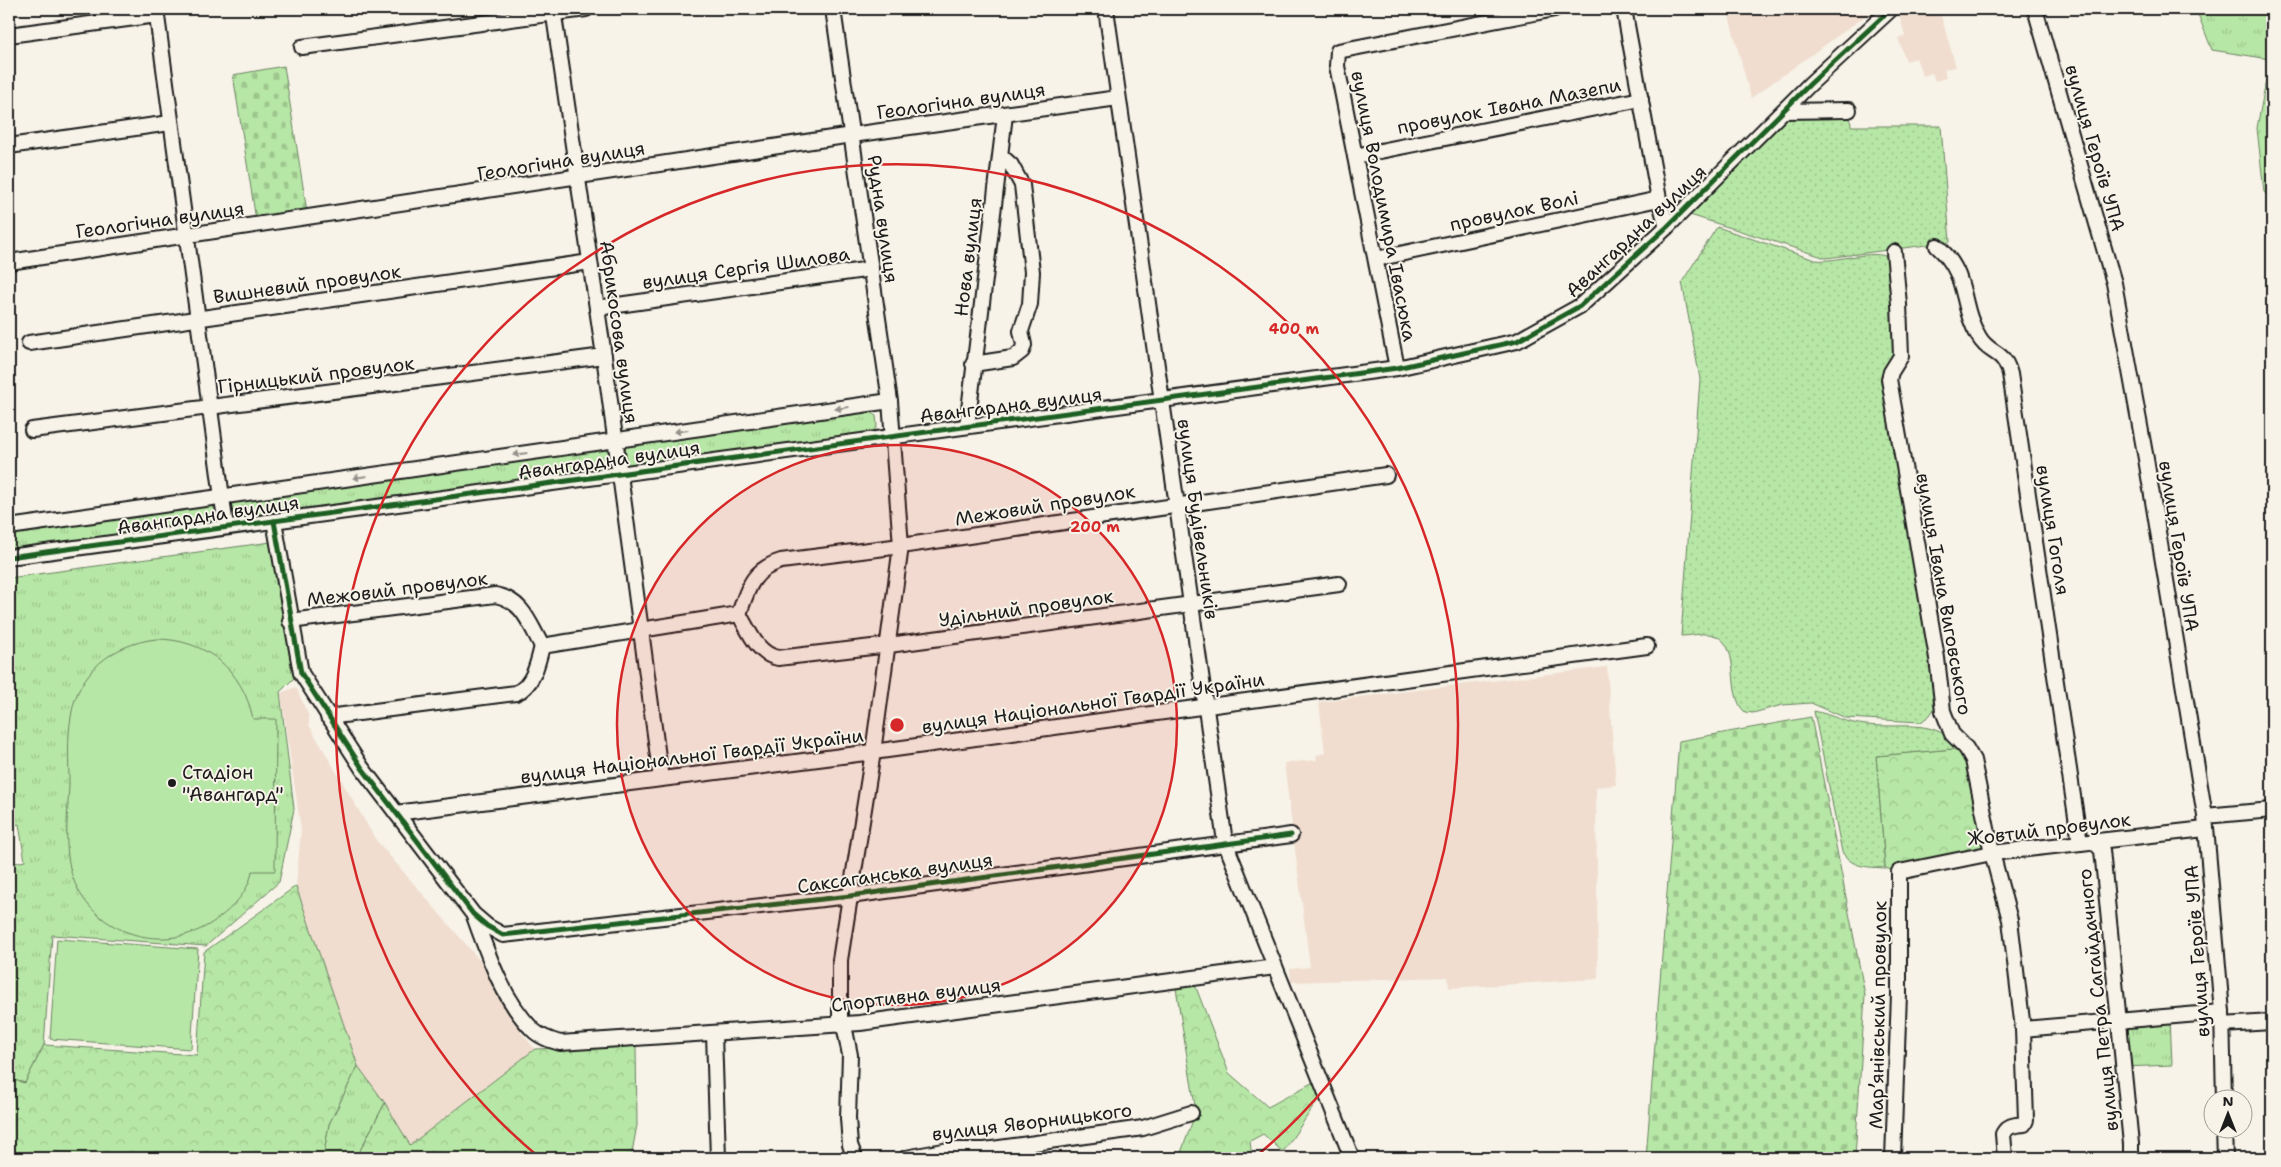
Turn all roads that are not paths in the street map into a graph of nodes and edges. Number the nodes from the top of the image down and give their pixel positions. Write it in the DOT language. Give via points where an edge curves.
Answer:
graph roads {
  1 [pos="586,9"];
  2 [pos="833,9"];
  3 [pos="1106,9"];
  4 [pos="1555,9"];
  5 [pos="1624,9"];
  6 [pos="1890,9"];
  7 [pos="2036,9"];
  8 [pos="554,11"];
  9 [pos="157,12"];
  10 [pos="9,36"];
  11 [pos="302,47"];
  12 [pos="1118,98"];
  13 [pos="1641,99"];
  14 [pos="1849,110"];
  15 [pos="1784,111"];
  16 [pos="1005,115"];
  17 [pos="170,124"];
  18 [pos="852,136"];
  19 [pos="9,146"];
  20 [pos="1000,156"];
  21 [pos="1355,156"];
  22 [pos="578,177"];
  23 [pos="1659,199"];
  24 [pos="1667,227"];
  25 [pos="187,235"];
  26 [pos="1937,246"];
  27 [pos="1894,252"];
  28 [pos="1376,259"];
  29 [pos="9,262"];
  30 [pos="590,262"];
  31 [pos="871,269"];
  32 [pos="597,308"];
  33 [pos="198,319"];
  34 [pos="29,343"];
  35 [pos="604,356"];
  36 [pos="973,364"];
  37 [pos="1397,368"];
  38 [pos="1162,400"];
  39 [pos="890,401"];
  40 [pos="210,408"];
  41 [pos="967,426"];
  42 [pos="32,430"];
  43 [pos="894,435"];
  44 [pos="615,440"];
  45 [pos="619,474"];
  46 [pos="1386,475"];
  47 [pos="222,498"];
  48 [pos="1176,504"];
  49 [pos="274,521"];
  50 [pos="226,526"];
  51 [pos="9,527"];
  52 [pos="901,546"];
  53 [pos="9,557"];
  54 [pos="1339,584"];
  55 [pos="1191,604"];
  56 [pos="739,614"];
  57 [pos="290,621"];
  58 [pos="639,629"];
  59 [pos="888,645"];
  60 [pos="542,646"];
  61 [pos="1646,646"];
  62 [pos="1205,706"];
  63 [pos="328,717"];
  64 [pos="873,752"];
  65 [pos="660,779"];
  66 [pos="2272,810"];
  67 [pos="396,813"];
  68 [pos="2205,823"];
  69 [pos="1291,834"];
  70 [pos="1225,842"];
  71 [pos="2087,842"];
  72 [pos="1992,853"];
  73 [pos="1899,872"];
  74 [pos="850,896"];
  75 [pos="473,914"];
  76 [pos="1275,967"];
  77 [pos="2222,1018"];
  78 [pos="2118,1021"];
  79 [pos="2272,1022"];
  80 [pos="840,1024"];
  81 [pos="2023,1029"];
  82 [pos="714,1034"];
  83 [pos="2224,1090"];
  84 [pos="1191,1113"];
  85 [pos="2224,1140"];
  86 [pos="718,1158"];
  87 [pos="855,1158"];
  88 [pos="906,1158"];
  89 [pos="910,1158"];
  90 [pos="1352,1158"];
  91 [pos="1893,1158"];
  92 [pos="2005,1158"];
  93 [pos="2131,1158"];
  94 [pos="2225,1158"];
  1 -- 8 [label="street"];
  2 -- 18 [label="street, Рудна вулиця"];
  3 -- 12 [label="street, вулиця Будівельників"];
  4 -- 21 [label="street, вулиця Володимира Івасюка" via="1338,51 1337,66"];
  5 -- 13 [label="street"];
  6 -- 15 [label="street, Авангардна вулиця"];
  7 -- 68 [label="street, вулиця Героїв УПА" via="2114,283"];
  8 -- 11 [label="street"];
  8 -- 22 [label="street, Абрикосова вулиця"];
  9 -- 10 [label="street"];
  9 -- 17 [label="street"];
  12 -- 16 [label="street, Геологічна вулиця"];
  12 -- 38 [label="street, вулиця Будівельників"];
  13 -- 21 [label="street, провулок Івана Мазепи"];
  13 -- 23 [label="street"];
  14 -- 15 [label="street"];
  15 -- 24 [label="street, Авангардна вулиця"];
  16 -- 18 [label="street, Геологічна вулиця"];
  16 -- 20 [label="street, Нова вулиця"];
  17 -- 19 [label="street"];
  17 -- 25 [label="street"];
  18 -- 22 [label="street, Геологічна вулиця"];
  18 -- 31 [label="street, Рудна вулиця"];
  20 -- 36 [label="street, Нова вулиця"];
  20 -- 36 [label="street" via="1014,169 1022,184 1032,272 1030,304 1021,331 1022,350 1013,358"];
  21 -- 28 [label="street, вулиця Володимира Івасюка"];
  22 -- 25 [label="street, Геологічна вулиця"];
  22 -- 30 [label="street, Абрикосова вулиця"];
  23 -- 24 [label="street"];
  23 -- 28 [label="street, провулок Волі"];
  24 -- 37 [label="street, Авангардна вулиця" via="1580,306 1517,341"];
  25 -- 29 [label="street, Геологічна вулиця"];
  25 -- 33 [label="street"];
  26 -- 71 [label="street, вулиця Гоголя" via="1948,255 1958,273 1974,329 1986,348 2002,355 2007,362"];
  27 -- 72 [label="street, вулиця Івана Виговського" via="1901,356 1889,379 1943,711 1952,734 1973,760"];
  28 -- 37 [label="street, вулиця Володимира Івасюка"];
  30 -- 32 [label="street, Абрикосова вулиця"];
  30 -- 33 [label="street, Вишневий провулок"];
  31 -- 32 [label="street, вулиця Сергія Шилова"];
  31 -- 39 [label="street, Рудна вулиця"];
  32 -- 35 [label="street, Абрикосова вулиця"];
  33 -- 34 [label="street, Вишневий провулок"];
  33 -- 40 [label="street"];
  35 -- 40 [label="street, Гірницький провулок"];
  35 -- 44 [label="street, Абрикосова вулиця"];
  36 -- 41 [label="street, Нова вулиця"];
  37 -- 38 [label="street, Авангардна вулиця"];
  38 -- 41 [label="street, Авангардна вулиця"];
  38 -- 48 [label="street, вулиця Будівельників"];
  39 -- 43 [label="street, Рудна вулиця"];
  39 -- 44 [label="street, Авангардна вулиця, one-way"];
  40 -- 42 [label="street, Гірницький провулок"];
  40 -- 47 [label="street"];
  41 -- 43 [label="street, Авангардна вулиця"];
  43 -- 45 [label="street, Авангардна вулиця"];
  43 -- 52 [label="street, Рудна вулиця"];
  44 -- 45 [label="street, Абрикосова вулиця"];
  44 -- 47 [label="street, Авангардна вулиця, one-way"];
  45 -- 49 [label="street, Авангардна вулиця"];
  45 -- 58 [label="street, Абрикосова вулиця"];
  46 -- 48 [label="street, Межовий провулок"];
  47 -- 50 [label="street"];
  47 -- 51 [label="street, Авангардна вулиця"];
  48 -- 52 [label="street, Межовий провулок"];
  48 -- 55 [label="street, вулиця Будівельників"];
  49 -- 50 [label="street, Авангардна вулиця"];
  49 -- 57 [label="street"];
  50 -- 53 [label="street, Авангардна вулиця"];
  52 -- 56 [label="street, Межовий провулок" via="781,561 766,566 753,578"];
  52 -- 59 [label="street, Рудна вулиця"];
  54 -- 55 [label="street, Удільний провулок"];
  55 -- 59 [label="street, Удільний провулок"];
  55 -- 62 [label="street, вулиця Будівельників"];
  56 -- 58 [label="street"];
  56 -- 59 [label="street, Удільний провулок" via="761,649 778,658"];
  57 -- 60 [label="street, Межовий провулок" via="494,595 508,597 519,606"];
  57 -- 63 [label="street" via="301,673"];
  58 -- 60 [label="street"];
  58 -- 65 [label="street, Абрикосова вулиця"];
  59 -- 64 [label="street, Рудна вулиця"];
  60 -- 63 [label="street" via="530,681 516,693"];
  61 -- 62 [label="street, вулиця Національної Гвардії України"];
  62 -- 64 [label="street, вулиця Національної Гвардії України"];
  62 -- 70 [label="street, вулиця Будівельників"];
  63 -- 67 [label="street"];
  64 -- 65 [label="street, вулиця Національної Гвардії України"];
  64 -- 74 [label="street, Рудна вулиця"];
  65 -- 67 [label="street, вулиця Національної Гвардії України"];
  66 -- 68 [label="street, Жовтий провулок"];
  67 -- 75 [label="street"];
  68 -- 71 [label="street, Жовтий провулок"];
  68 -- 77 [label="street, вулиця Героїв УПА"];
  69 -- 70 [label="street, Саксаганська вулиця"];
  70 -- 74 [label="street, Саксаганська вулиця"];
  70 -- 76 [label="street, вулиця Будівельників"];
  71 -- 72 [label="street, Жовтий провулок"];
  71 -- 78 [label="street, вулиця Петра Сагайдачного" via="2102,850"];
  72 -- 73 [label="street, Жовтий провулок"];
  72 -- 81 [label="street, вулиця Івана Виговського" via="2010,920"];
  73 -- 91 [label="street, Марʼянівський провулок" via="1899,994"];
  74 -- 75 [label="street, Саксаганська вулиця" via="503,935"];
  74 -- 80 [label="street, Рудна вулиця" via="840,960"];
  75 -- 82 [label="street, Спортивна вулиця" via="509,998 533,1030 546,1039 560,1043"];
  76 -- 80 [label="street, Спортивна вулиця"];
  76 -- 90 [label="street, вулиця Будівельників"];
  77 -- 78 [label="street"];
  77 -- 79 [label="street"];
  77 -- 83 [label="street, вулиця Героїв УПА"];
  78 -- 81 [label="street"];
  78 -- 93 [label="street, вулиця Петра Сагайдачного"];
  80 -- 82 [label="street, Спортивна вулиця"];
  80 -- 87 [label="street" via="846,1030 850,1055 848,1118 850,1145"];
  81 -- 92 [label="street, вулиця Івана Виговського" via="2026,1120 2024,1124 2008,1128 2003,1134"];
  82 -- 86 [label="street"];
  84 -- 89 [label="street, вулиця Яворницького" via="1143,1128 985,1150 949,1150"];
  85 -- 94 [label="street"];
  88 -- 89 [label="street, вулиця Яворницького"];
}
